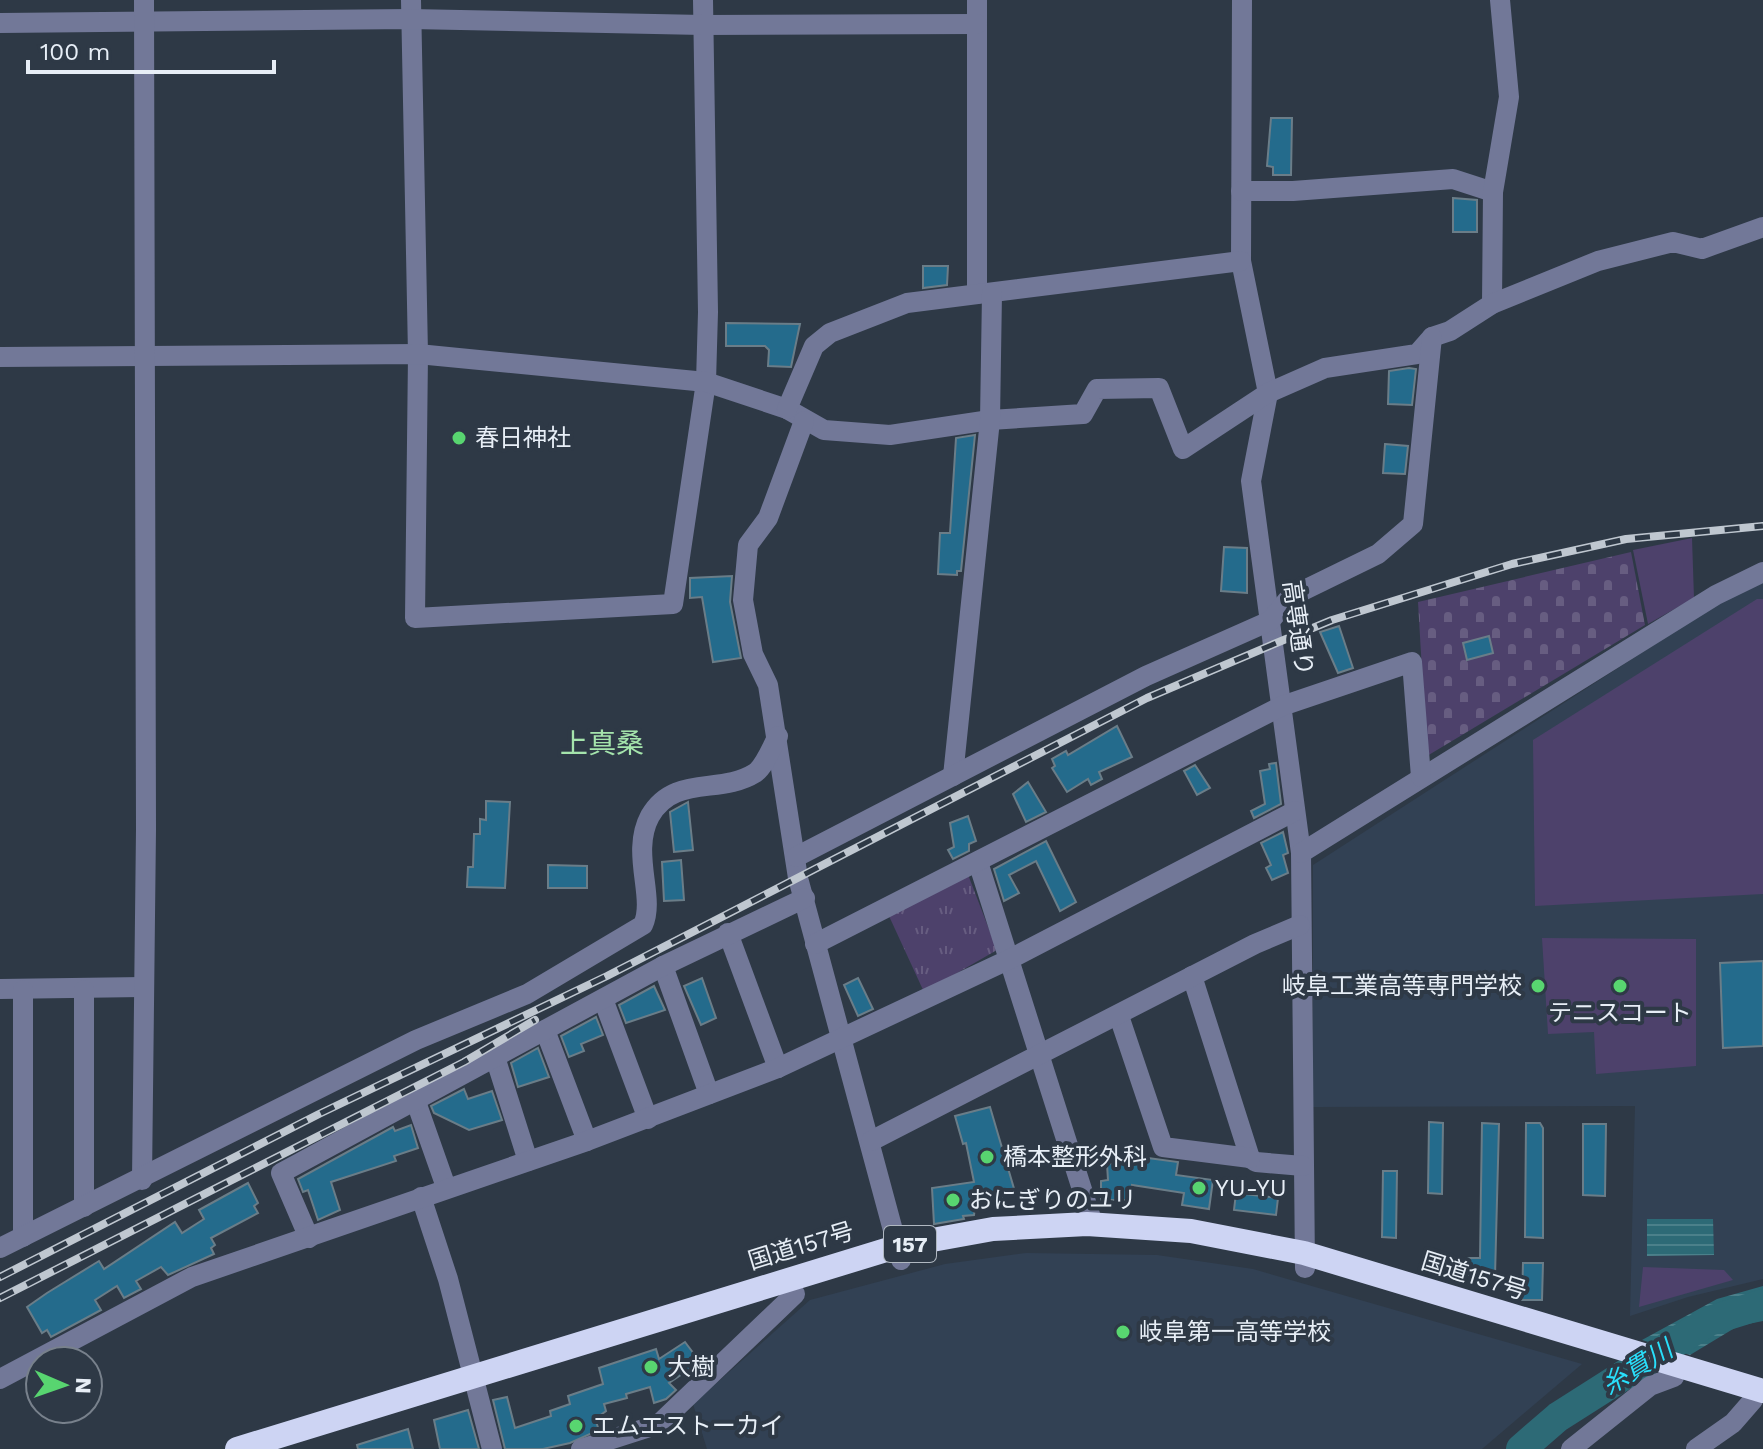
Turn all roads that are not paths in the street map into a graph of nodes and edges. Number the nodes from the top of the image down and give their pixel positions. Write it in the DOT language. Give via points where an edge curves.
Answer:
graph roads {
  1 [pos="144,0"];
  2 [pos="703,0"];
  3 [pos="977,0"];
  4 [pos="1242,0"];
  5 [pos="1500,0"];
  6 [pos="411,9"];
  7 [pos="0,23"];
  8 [pos="144,24"];
  9 [pos="977,24"];
  10 [pos="703,25"];
  11 [pos="1241,191"];
  12 [pos="1493,192"];
  13 [pos="1763,227"];
  14 [pos="1241,261"];
  15 [pos="984,294"];
  16 [pos="1492,304"];
  17 [pos="1432,337"];
  18 [pos="418,354"];
  19 [pos="0,357"];
  20 [pos="145,358"];
  21 [pos="706,382"];
  22 [pos="1268,393"];
  23 [pos="796,415"];
  24 [pos="990,420"];
  25 [pos="1763,572"];
  26 [pos="1270,621"];
  27 [pos="1282,706"];
  28 [pos="778,736"];
  29 [pos="953,776"];
  30 [pos="1421,777"];
  31 [pos="1295,811"];
  32 [pos="1301,853"];
  33 [pos="796,857"];
  34 [pos="978,862"];
  35 [pos="805,898"];
  36 [pos="1300,925"];
  37 [pos="728,933"];
  38 [pos="815,944"];
  39 [pos="1010,959"];
  40 [pos="663,966"];
  41 [pos="1192,976"];
  42 [pos="143,987"];
  43 [pos="0,989"];
  44 [pos="23,990"];
  45 [pos="84,990"];
  46 [pos="603,999"];
  47 [pos="1119,1016"];
  48 [pos="545,1030"];
  49 [pos="841,1040"];
  50 [pos="1040,1056"];
  51 [pos="495,1057"];
  52 [pos="778,1068"];
  53 [pos="709,1094"];
  54 [pos="415,1099"];
  55 [pos="648,1119"];
  56 [pos="587,1141"];
  57 [pos="871,1141"];
  58 [pos="1250,1158"];
  59 [pos="528,1161"];
  60 [pos="1303,1166"];
  61 [pos="142,1180"];
  62 [pos="446,1187"];
  63 [pos="421,1197"];
  64 [pos="84,1207"];
  65 [pos="1093,1224"];
  66 [pos="23,1237"];
  67 [pos="309,1238"];
  68 [pos="0,1248"];
  69 [pos="900,1253"];
  70 [pos="1304,1261"];
  71 [pos="795,1294"];
  72 [pos="1677,1372"];
  73 [pos="0,1379"];
  74 [pos="474,1384"];
  75 [pos="1760,1398"];
  76 [pos="237,1449"];
  77 [pos="289,1449"];
  78 [pos="492,1449"];
  79 [pos="581,1449"];
  80 [pos="1571,1449"];
  81 [pos="1696,1449"];
  1 -- 8 [label="street"];
  2 -- 10 [label="street"];
  3 -- 9 [label="street"];
  4 -- 11 [label="street, 高専通り"];
  5 -- 12 [label="street" via="1509,97"];
  6 -- 8 [label="street"];
  6 -- 10 [label="street"];
  6 -- 18 [label="street"];
  7 -- 8 [label="street"];
  8 -- 20 [label="street"];
  9 -- 10 [label="street"];
  9 -- 15 [label="street"];
  10 -- 21 [label="street"];
  11 -- 12 [label="street" via="1453,179"];
  11 -- 14 [label="street, 高専通り"];
  12 -- 16 [label="street"];
  13 -- 16 [label="street" via="1702,249 1673,242 1635,250"];
  14 -- 15 [label="street"];
  14 -- 22 [label="street, 高専通り"];
  15 -- 23 [label="street" via="907,303 830,333 814,346"];
  15 -- 24 [label="street"];
  16 -- 17 [label="street"];
  17 -- 22 [label="street" via="1417,354 1325,368"];
  17 -- 26 [label="street" via="1413,524 1378,554 1290,597"];
  18 -- 20 [label="street"];
  18 -- 21 [label="street"];
  18 -- 21 [label="street" via="415,618 673,604"];
  19 -- 20 [label="street"];
  20 -- 42 [label="street"];
  21 -- 23 [label="street"];
  22 -- 24 [label="street" via="1183,449 1159,388 1097,389 1083,414"];
  22 -- 26 [label="street, 高専通り" via="1251,481"];
  23 -- 24 [label="street" via="824,430 890,435"];
  23 -- 28 [label="street" via="768,518 748,545 743,569 753,654 768,685"];
  24 -- 29 [label="street"];
  25 -- 30 [label="street" via="1716,595"];
  26 -- 27 [label="street, 高専通り"];
  26 -- 29 [label="street" via="1146,676"];
  27 -- 30 [label="street" via="1412,662"];
  27 -- 31 [label="street, 高専通り"];
  27 -- 34 [label="street"];
  28 -- 33 [label="street"];
  28 -- 61 [label="street" via="758,772 730,783 671,793 650,817 641,851 647,915 643,925 527,994 416,1040"];
  29 -- 33 [label="street"];
  30 -- 32 [label="street"];
  31 -- 32 [label="street, 高専通り"];
  31 -- 39 [label="street"];
  32 -- 36 [label="street, 高専通り"];
  33 -- 35 [label="street"];
  34 -- 38 [label="street"];
  34 -- 39 [label="street"];
  35 -- 37 [label="street"];
  35 -- 38 [label="street"];
  36 -- 41 [label="street"];
  36 -- 60 [label="street, 高専通り"];
  37 -- 40 [label="street"];
  37 -- 52 [label="street"];
  38 -- 49 [label="street"];
  39 -- 49 [label="street"];
  39 -- 50 [label="street"];
  40 -- 46 [label="street"];
  40 -- 53 [label="street"];
  41 -- 47 [label="street"];
  41 -- 58 [label="street"];
  42 -- 45 [label="street"];
  42 -- 61 [label="street"];
  43 -- 44 [label="street"];
  44 -- 45 [label="street"];
  44 -- 66 [label="street"];
  45 -- 64 [label="street"];
  46 -- 48 [label="street"];
  46 -- 55 [label="street"];
  47 -- 50 [label="street"];
  47 -- 58 [label="street" via="1163,1147"];
  48 -- 51 [label="street"];
  48 -- 56 [label="street"];
  49 -- 52 [label="street"];
  49 -- 57 [label="street"];
  50 -- 57 [label="street"];
  50 -- 65 [label="street"];
  51 -- 54 [label="street"];
  51 -- 59 [label="street"];
  52 -- 53 [label="street"];
  53 -- 55 [label="street"];
  54 -- 62 [label="street"];
  54 -- 67 [label="street" via="281,1173"];
  55 -- 56 [label="street"];
  56 -- 59 [label="street"];
  57 -- 69 [label="street"];
  58 -- 60 [label="street"];
  59 -- 62 [label="street"];
  60 -- 70 [label="street, 高専通り"];
  61 -- 64 [label="street"];
  62 -- 63 [label="street"];
  63 -- 67 [label="street"];
  63 -- 74 [label="street"];
  64 -- 66 [label="street"];
  65 -- 69 [label="highway, 国道157号 / 157" via="993,1229"];
  65 -- 70 [label="highway, 国道157号 / 157" via="1191,1231"];
  66 -- 68 [label="street"];
  67 -- 73 [label="street" via="192,1277"];
  69 -- 70 [label="highway, 国道157号 / 157" via="1087,1240"];
  69 -- 71 [label="highway, 国道157号 / 157"];
  69 -- 74 [label="highway, 国道157号 / 157"];
  70 -- 72 [label="highway, 国道157号 / 157"];
  71 -- 74 [label="highway, 国道157号 / 157"];
  71 -- 79 [label="street" via="659,1424"];
  72 -- 75 [label="highway, 国道157号 / 157"];
  72 -- 80 [label="street" via="1650,1386"];
  74 -- 76 [label="highway, 国道157号 / 157"];
  74 -- 77 [label="highway, 国道157号 / 157"];
  74 -- 78 [label="street"];
  75 -- 81 [label="street"];
}
